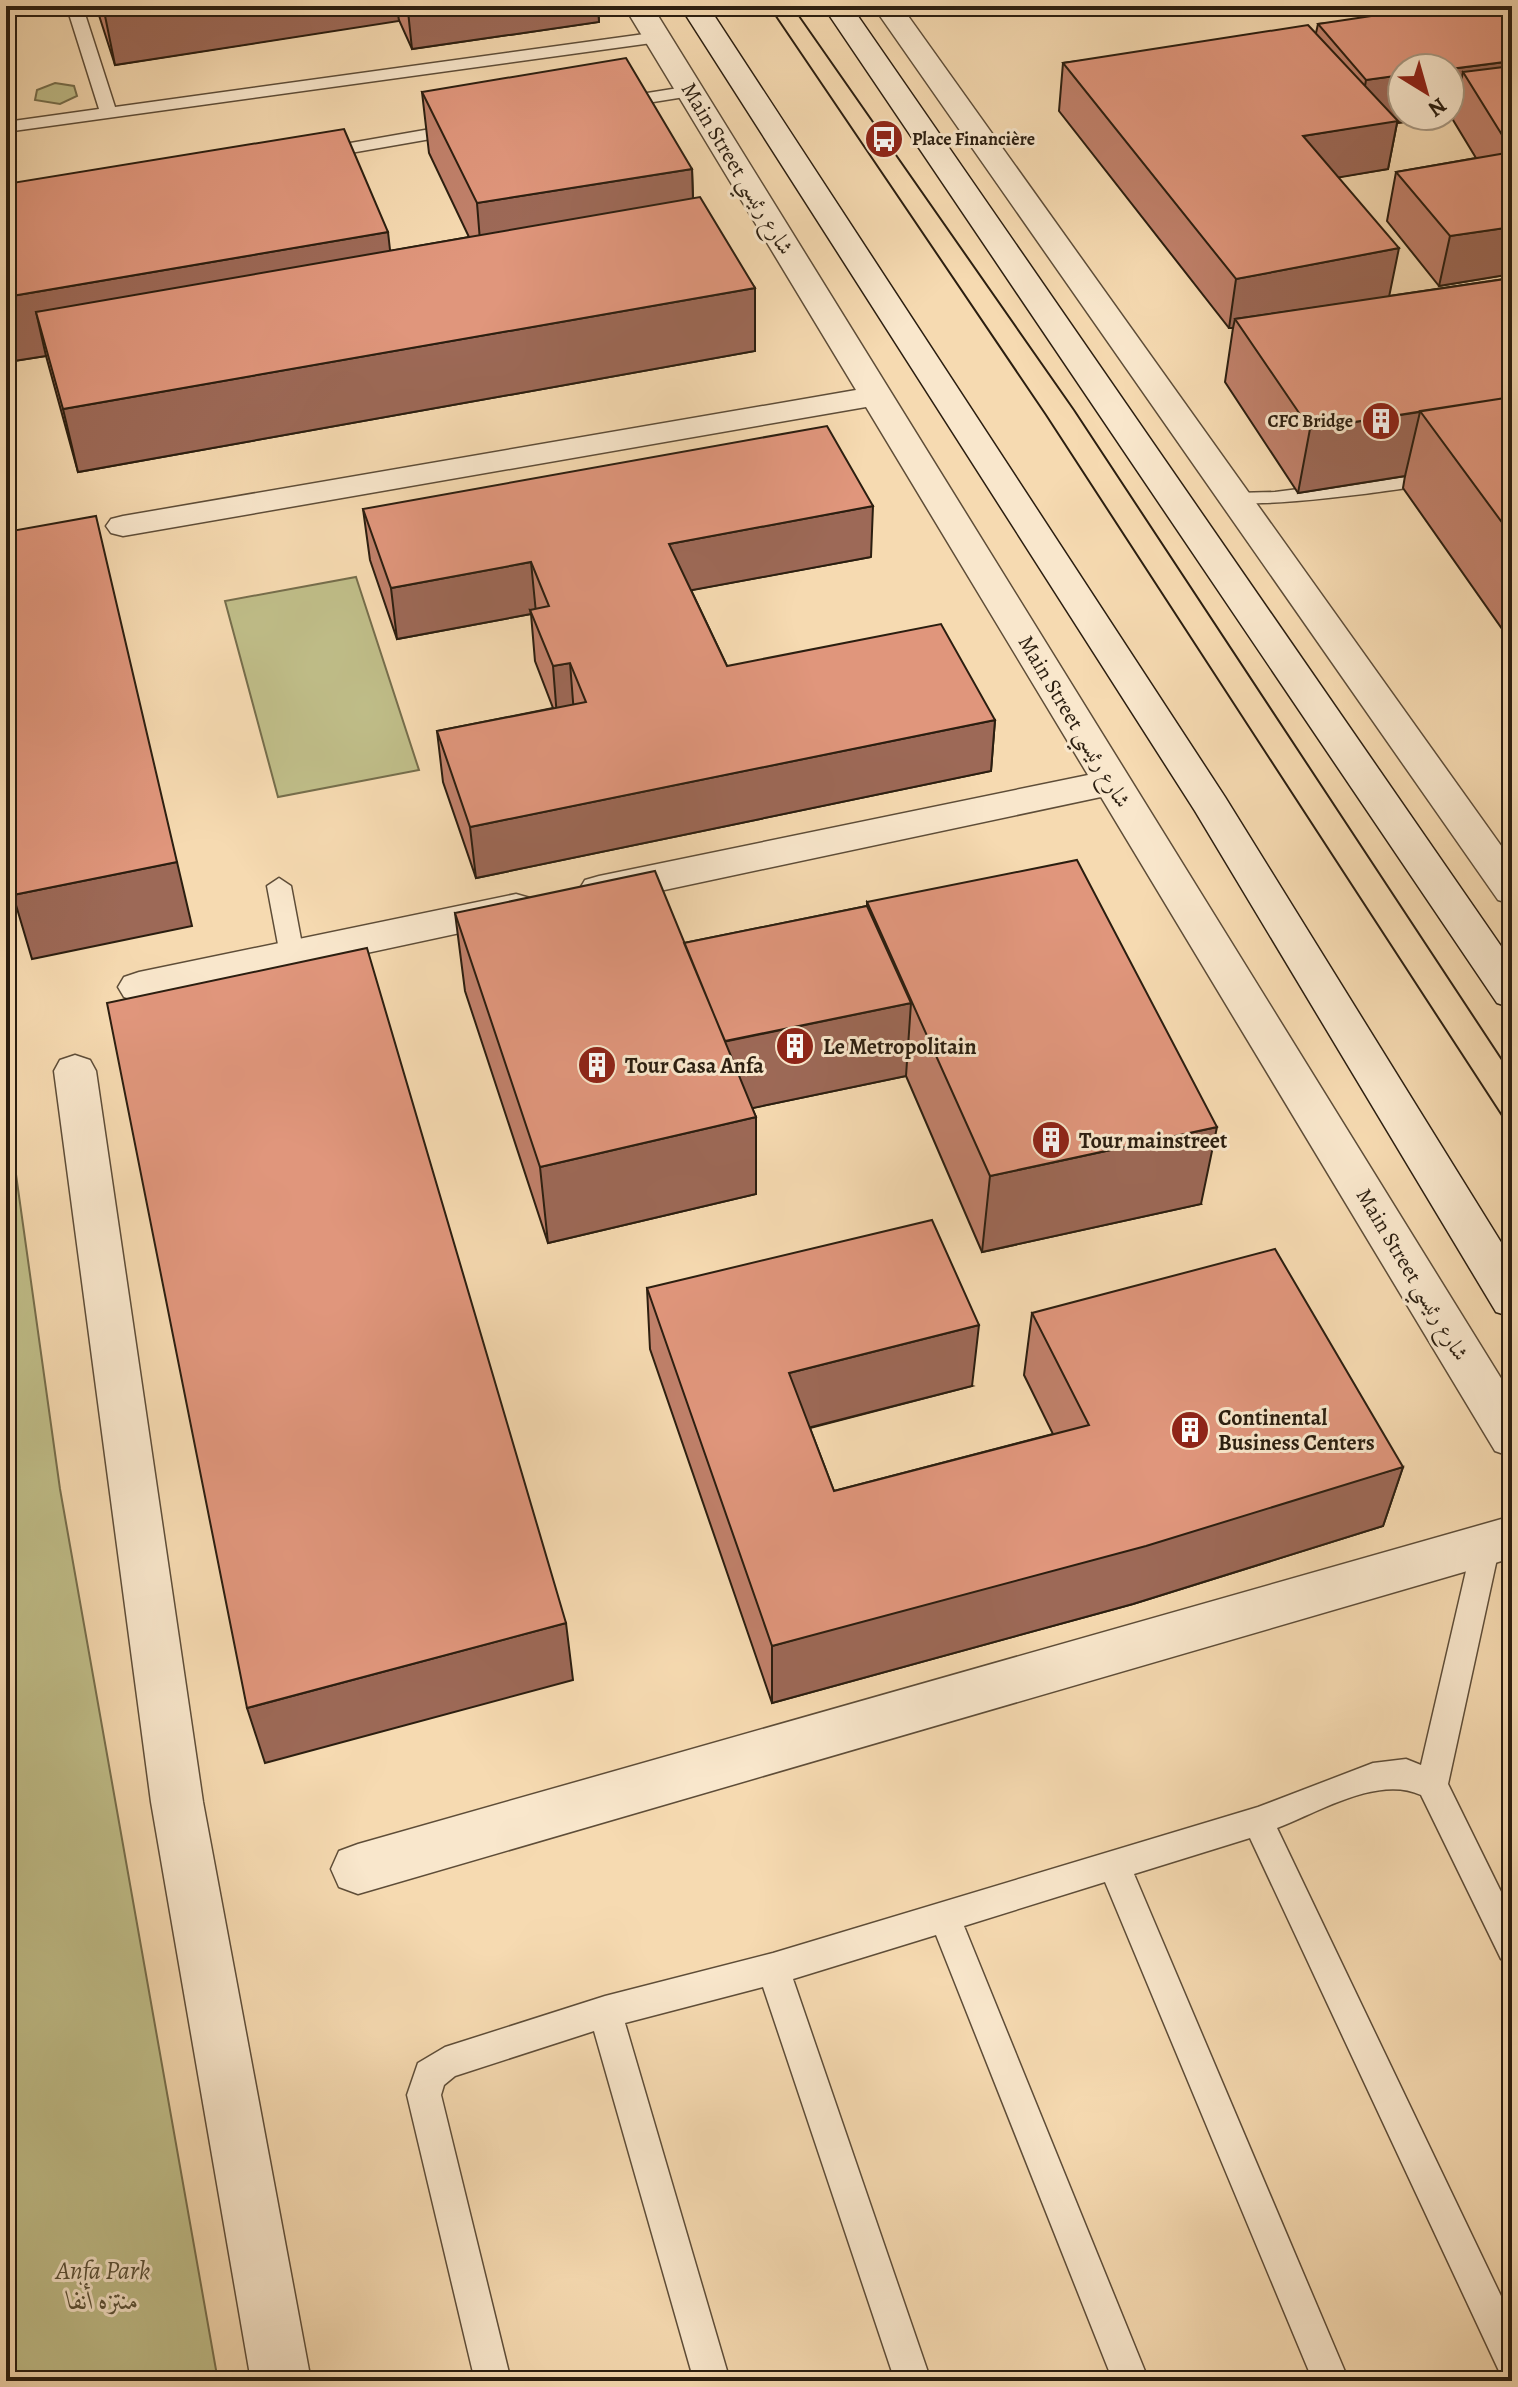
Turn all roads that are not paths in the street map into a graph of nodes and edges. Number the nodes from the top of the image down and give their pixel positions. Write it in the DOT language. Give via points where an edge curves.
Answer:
graph roads {
  1 [pos="638,6"];
  2 [pos="694,6"];
  3 [pos="837,6"];
  4 [pos="887,6"];
  5 [pos="77,14"];
  6 [pos="659,37"];
  7 [pos="691,91"];
  8 [pos="599,105"];
  9 [pos="108,111"];
  10 [pos="6,127"];
  11 [pos="475,127"];
  12 [pos="305,156"];
  13 [pos="876,396"];
  14 [pos="1453,475"];
  15 [pos="1236,499"];
  16 [pos="123,526"];
  17 [pos="1113,782"];
  18 [pos="279,886"];
  19 [pos="1512,890"];
  20 [pos="292,955"];
  21 [pos="139,987"];
  22 [pos="1512,993"];
  23 [pos="75,1071"];
  24 [pos="1512,1299"];
  25 [pos="1512,1437"];
  26 [pos="1499,1541"];
  27 [pos="1432,1785"];
  28 [pos="1258,1821"];
  29 [pos="1114,1865"];
  30 [pos="358,1869"];
  31 [pos="944,1915"];
  32 [pos="1512,1948"];
  33 [pos="773,1969"];
  34 [pos="605,2012"];
  35 [pos="1512,2358"];
  36 [pos="281,2381"];
  37 [pos="493,2381"];
  38 [pos="712,2381"];
  39 [pos="913,2381"];
  40 [pos="1131,2381"];
  41 [pos="1331,2381"];
  1 -- 6 [label="street, Main Street شارع رئيسي"];
  2 -- 24 [label="street" via="1211,806"];
  3 -- 22 [label="street"];
  4 -- 15 [label="street"];
  5 -- 9 [label="lane"];
  6 -- 7 [label="street, Main Street شارع رئيسي"];
  6 -- 9 [label="lane"];
  7 -- 8 [label="lane"];
  7 -- 13 [label="street, Main Street شارع رئيسي"];
  9 -- 10 [label="lane"];
  11 -- 12 [label="lane"];
  13 -- 16 [label="street"];
  13 -- 17 [label="street, Main Street شارع رئيسي"];
  14 -- 15 [label="lane"];
  15 -- 19 [label="street"];
  17 -- 20 [label="street" via="658,891 555,899"];
  17 -- 25 [label="street, Main Street شارع رئيسي"];
  18 -- 20 [label="lane"];
  20 -- 21 [label="street"];
  23 -- 36 [label="street" via="177,1802"];
  26 -- 27 [label="lane"];
  26 -- 30 [label="street"];
  27 -- 28 [label="lane" via="1406,1773 1373,1777"];
  27 -- 32 [label="lane"];
  28 -- 29 [label="lane"];
  28 -- 35 [label="lane"];
  29 -- 31 [label="lane"];
  29 -- 41 [label="lane"];
  31 -- 33 [label="lane"];
  31 -- 40 [label="lane"];
  33 -- 34 [label="lane"];
  33 -- 39 [label="lane"];
  34 -- 37 [label="lane" via="445,2063 430,2075 424,2095"];
  34 -- 38 [label="lane"];
}
